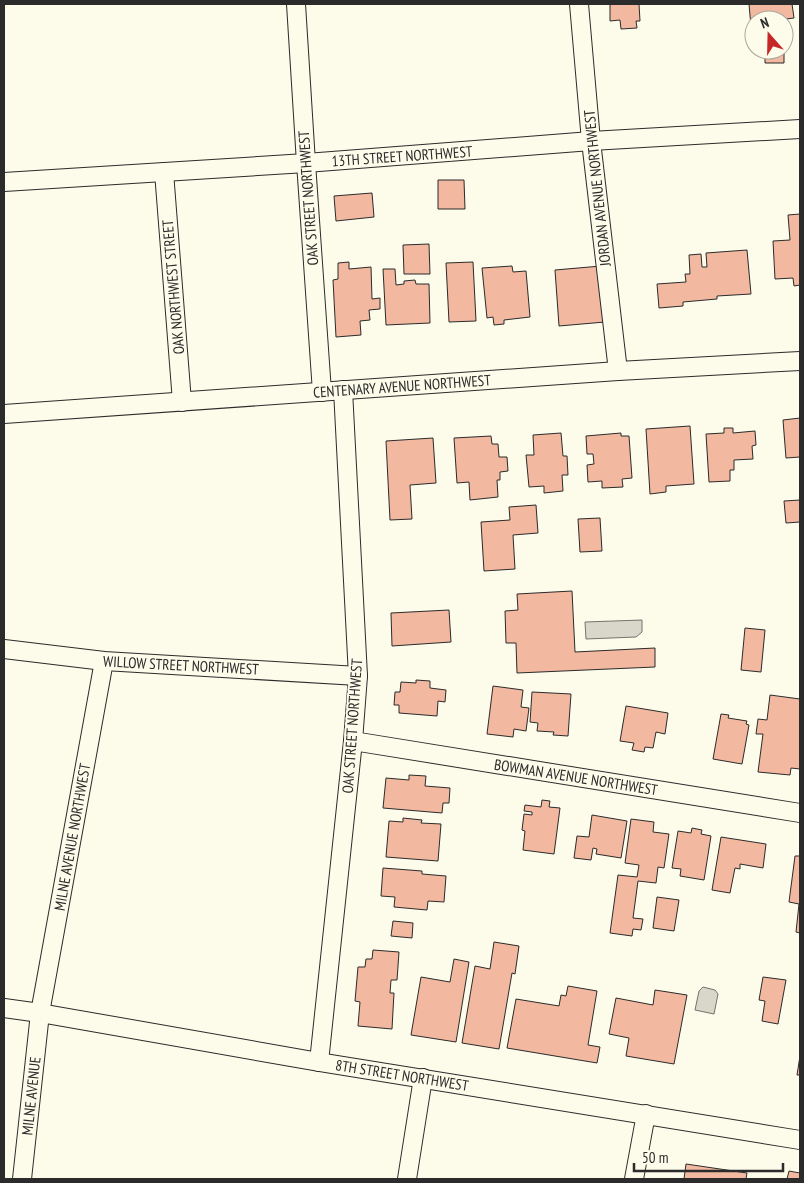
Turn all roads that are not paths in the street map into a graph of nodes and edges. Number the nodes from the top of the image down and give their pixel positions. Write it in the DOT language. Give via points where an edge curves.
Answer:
graph roads {
  1 [pos="296,4"];
  2 [pos="578,4"];
  3 [pos="800,129"];
  4 [pos="591,141"];
  5 [pos="306,163"];
  6 [pos="164,172"];
  7 [pos="4,182"];
  8 [pos="800,361"];
  9 [pos="618,371"];
  10 [pos="343,390"];
  11 [pos="322,392"];
  12 [pos="182,402"];
  13 [pos="4,414"];
  14 [pos="4,649"];
  15 [pos="104,661"];
  16 [pos="358,676"];
  17 [pos="352,742"];
  18 [pos="800,813"];
  19 [pos="4,1008"];
  20 [pos="40,1013"];
  21 [pos="319,1062"];
  22 [pos="423,1078"];
  23 [pos="646,1114"];
  24 [pos="800,1140"];
  25 [pos="22,1179"];
  26 [pos="407,1179"];
  27 [pos="634,1179"];
  1 -- 5 [label="street, OAK STREET NORTHWEST"];
  2 -- 4 [label="street, JORDAN AVENUE NORTHWEST"];
  3 -- 4 [label="street, 13TH STREET NORTHWEST"];
  4 -- 5 [label="street, 13TH STREET NORTHWEST"];
  4 -- 9 [label="street, JORDAN AVENUE NORTHWEST"];
  5 -- 6 [label="street, 13TH STREET NORTHWEST"];
  5 -- 11 [label="street, OAK STREET NORTHWEST"];
  6 -- 7 [label="street, 13TH STREET NORTHWEST"];
  6 -- 12 [label="street, OAK NORTHWEST STREET"];
  8 -- 9 [label="street, CENTENARY AVENUE NORTHWEST"];
  9 -- 10 [label="street, CENTENARY AVENUE NORTHWEST"];
  10 -- 11 [label="street, CENTENARY AVENUE NORTHWEST"];
  10 -- 16 [label="street, OAK STREET NORTHWEST"];
  11 -- 12 [label="street, CENTENARY AVENUE NORTHWEST"];
  12 -- 13 [label="street, CENTENARY AVENUE NORTHWEST"];
  14 -- 15 [label="street, WILLOW STREET NORTHWEST"];
  15 -- 16 [label="street, WILLOW STREET NORTHWEST"];
  15 -- 20 [label="street, MILNE AVENUE NORTHWEST"];
  16 -- 17 [label="street, OAK STREET NORTHWEST"];
  17 -- 18 [label="street, BOWMAN AVENUE NORTHWEST"];
  17 -- 21 [label="street, OAK STREET NORTHWEST"];
  19 -- 20 [label="street, 8TH STREET NORTHWEST"];
  20 -- 21 [label="street, 8TH STREET NORTHWEST"];
  20 -- 25 [label="street, MILNE AVENUE"];
  21 -- 22 [label="street, 8TH STREET NORTHWEST"];
  22 -- 23 [label="street, 8TH STREET NORTHWEST"];
  22 -- 26 [label="street"];
  23 -- 24 [label="street, 8TH STREET NORTHWEST"];
  23 -- 27 [label="street"];
}
